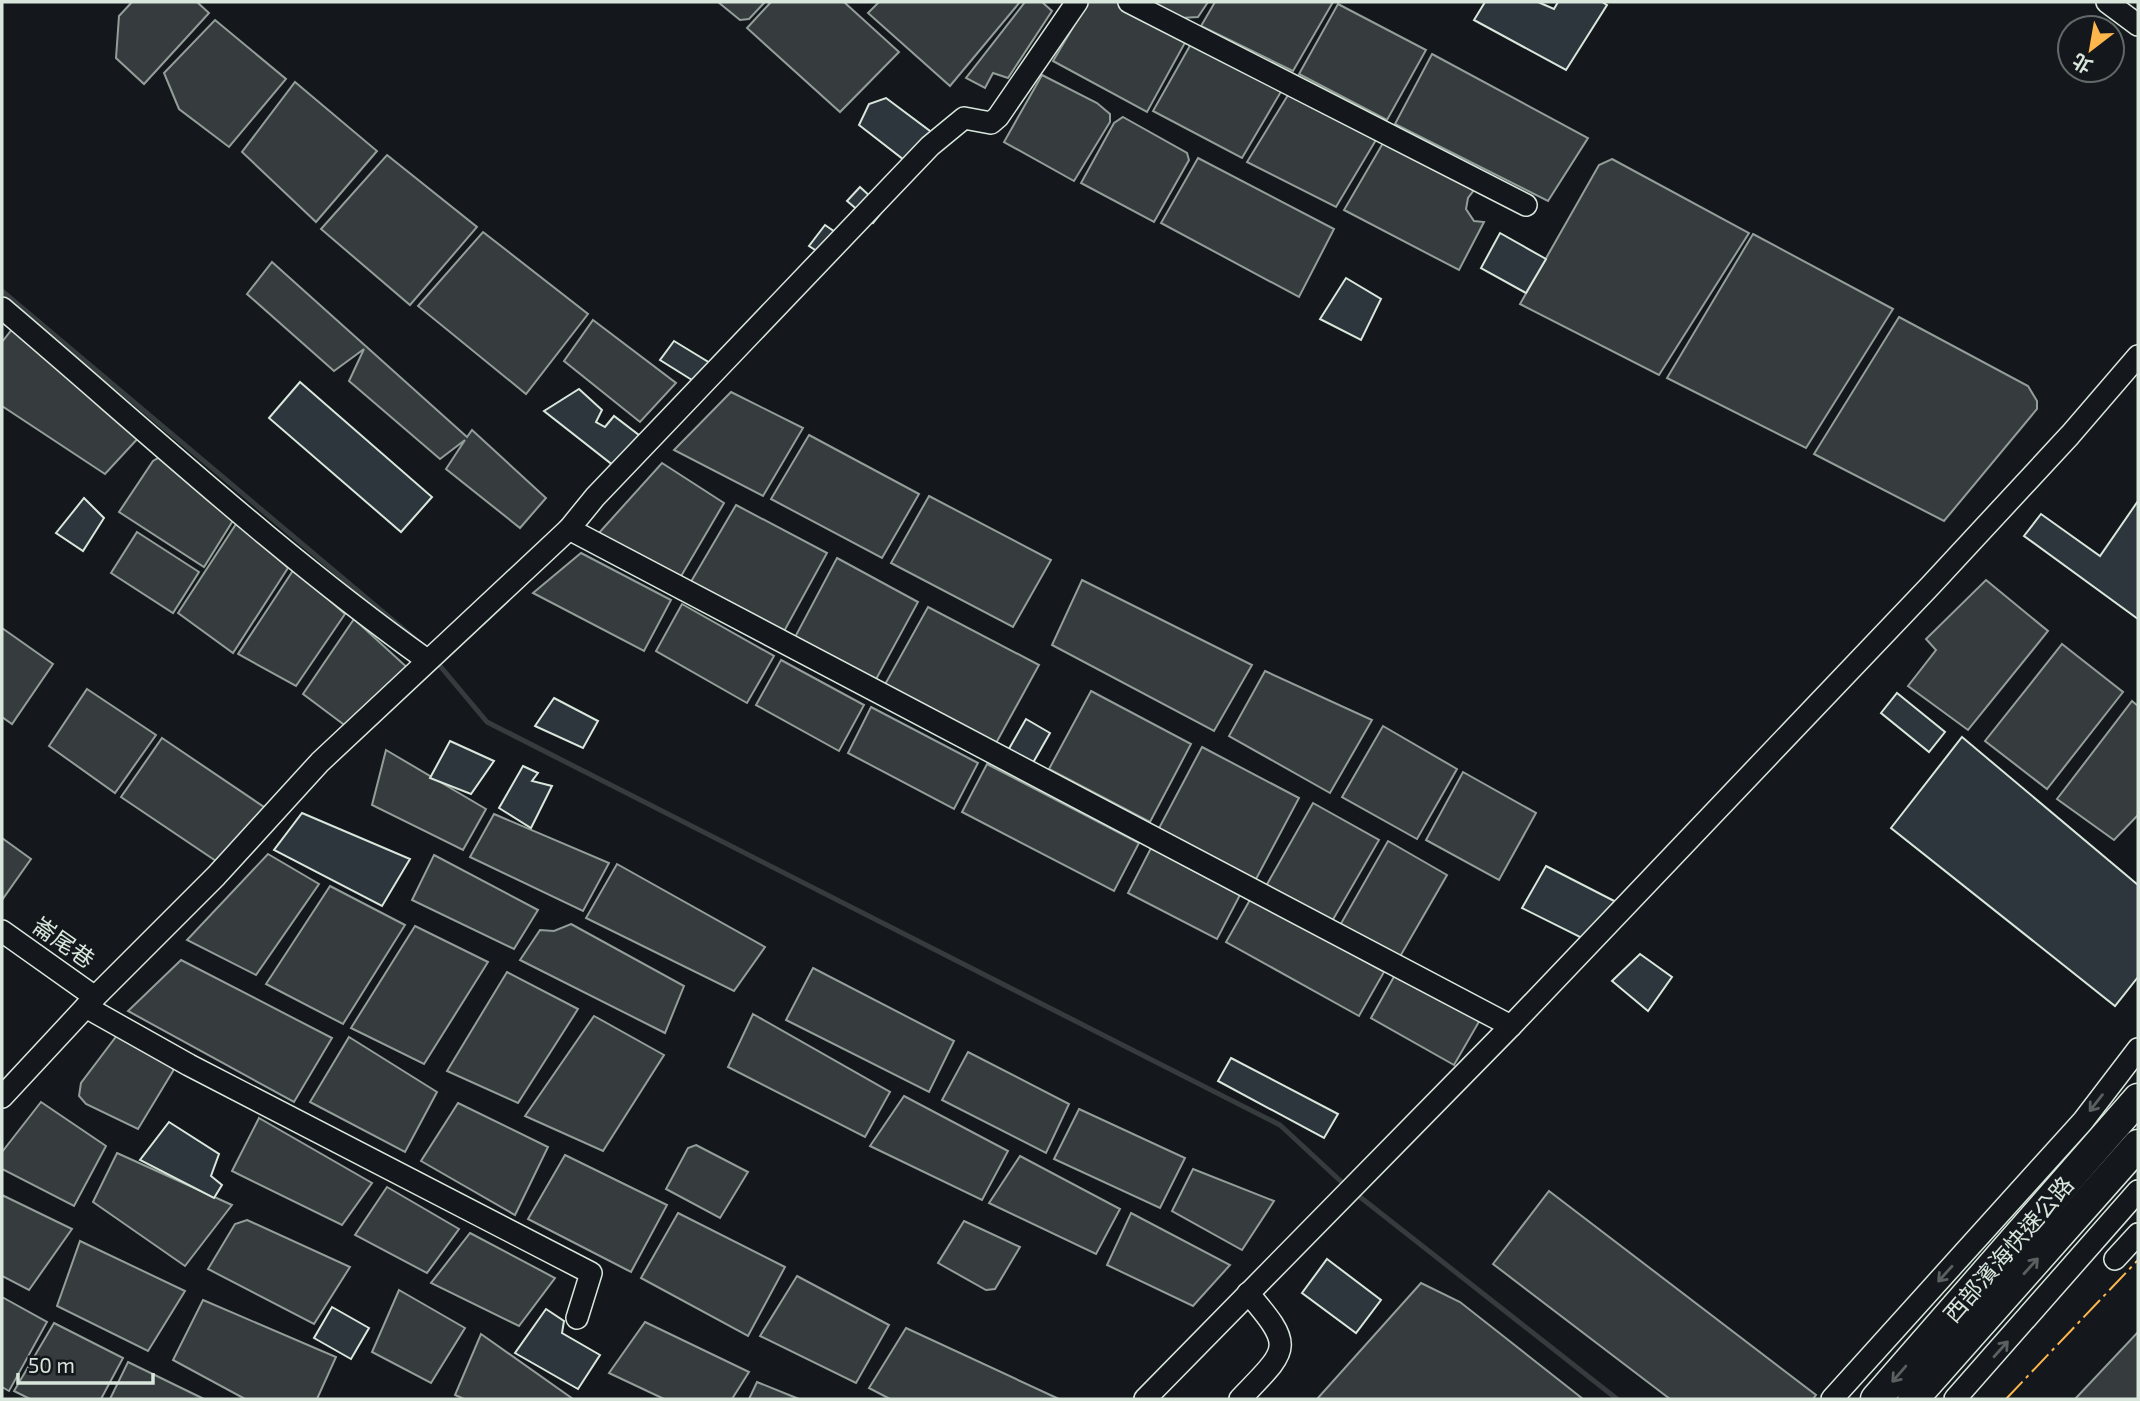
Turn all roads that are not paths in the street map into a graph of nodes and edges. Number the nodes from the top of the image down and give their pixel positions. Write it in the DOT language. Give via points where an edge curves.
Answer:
graph roads {
  1 [pos="1077,2"];
  2 [pos="1129,2"];
  3 [pos="2107,2"];
  4 [pos="2138,24"];
  5 [pos="1526,205"];
  6 [pos="2,308"];
  7 [pos="2138,356"];
  8 [pos="569,529"];
  9 [pos="427,660"];
  10 [pos="2,931"];
  11 [pos="90,1002"];
  12 [pos="1511,1026"];
  13 [pos="2138,1049"];
  14 [pos="2,1097"];
  15 [pos="2138,1099"];
  16 [pos="2138,1145"];
  17 [pos="2138,1191"];
  18 [pos="2138,1234"];
  19 [pos="2115,1259"];
  20 [pos="1248,1293"];
  21 [pos="578,1318"];
  22 [pos="1145,1399"];
  23 [pos="1240,1399"];
  24 [pos="1832,1399"];
  25 [pos="1877,1399"];
  26 [pos="1913,1399"];
  27 [pos="1955,1399"];
  1 -- 8 [label="street" via="998,117 991,123 964,118 930,146"];
  2 -- 5 [label="street"];
  3 -- 4 [label="street"];
  6 -- 9 [label="street" via="283,550"];
  7 -- 12 [label="street" via="1931,585"];
  8 -- 9 [label="street"];
  8 -- 12 [label="street"];
  9 -- 11 [label="street" via="320,762 216,876"];
  10 -- 11 [label="street, 崙尾巷"];
  11 -- 14 [label="street"];
  11 -- 21 [label="street, 崙尾巷" via="189,1065 591,1273"];
  12 -- 20 [label="street"];
  13 -- 24 [label="street, one-way" via="2083,1121"];
  15 -- 25 [label="highway, 西部濱海快速公路, one-way"];
  26 -- 16 [label="highway, 西部濱海快速公路, one-way"];
  27 -- 17 [label="street, one-way"];
  18 -- 19 [label="street"];
  20 -- 22 [label="street"];
  20 -- 23 [label="street" via="1279,1329 1280,1346 1276,1360"];
}
